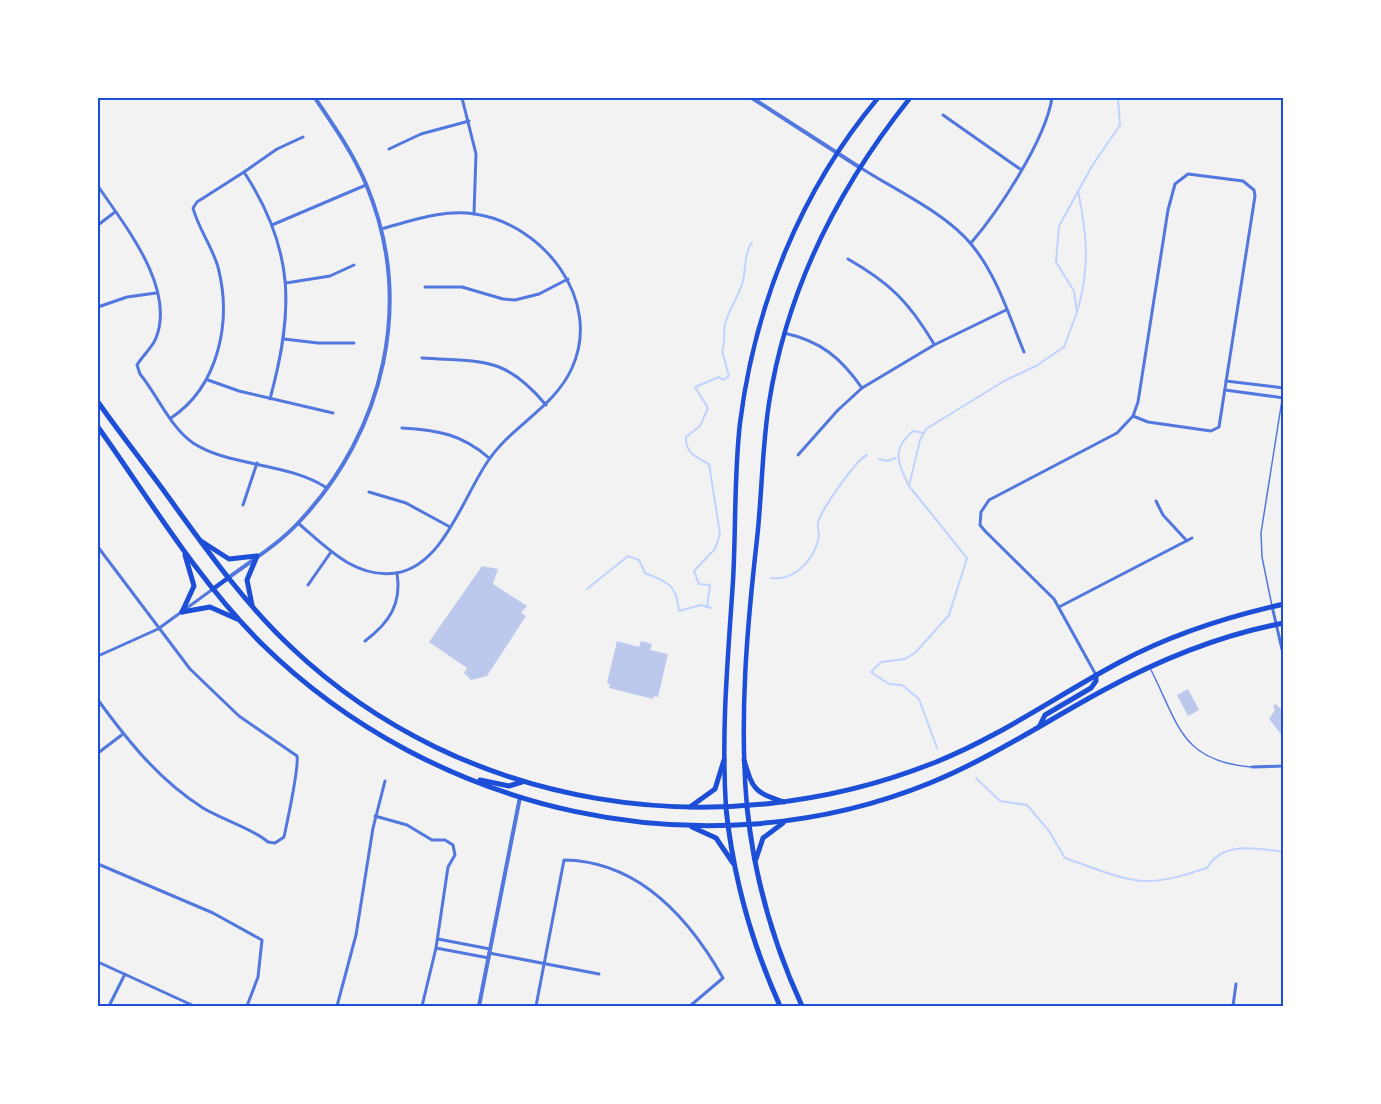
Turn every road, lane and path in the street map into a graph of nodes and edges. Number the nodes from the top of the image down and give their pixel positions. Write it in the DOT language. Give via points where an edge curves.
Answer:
graph roads {
  1 [pos="315,98"];
  2 [pos="462,98"];
  3 [pos="752,98"];
  4 [pos="878,98"];
  5 [pos="910,98"];
  6 [pos="1052,98"];
  7 [pos="943,115"];
  8 [pos="469,121"];
  9 [pos="303,137"];
  10 [pos="390,149"];
  11 [pos="837,152"];
  12 [pos="859,167"];
  13 [pos="1021,169"];
  14 [pos="244,172"];
  15 [pos="366,185"];
  16 [pos="98,186"];
  17 [pos="115,212"];
  18 [pos="474,214"];
  19 [pos="98,225"];
  20 [pos="272,225"];
  21 [pos="381,229"];
  22 [pos="970,243"];
  23 [pos="848,259"];
  24 [pos="354,265"];
  25 [pos="567,279"];
  26 [pos="286,283"];
  27 [pos="425,287"];
  28 [pos="156,293"];
  29 [pos="98,307"];
  30 [pos="1006,310"];
  31 [pos="784,333"];
  32 [pos="284,339"];
  33 [pos="354,343"];
  34 [pos="934,345"];
  35 [pos="1024,352"];
  36 [pos="422,358"];
  37 [pos="208,380"];
  38 [pos="1226,381"];
  39 [pos="862,388"];
  40 [pos="1283,388"];
  41 [pos="1225,390"];
  42 [pos="1283,398"];
  43 [pos="270,399"];
  44 [pos="98,402"];
  45 [pos="546,405"];
  46 [pos="333,413"];
  47 [pos="1133,416"];
  48 [pos="171,418"];
  49 [pos="98,427"];
  50 [pos="402,428"];
  51 [pos="798,455"];
  52 [pos="489,458"];
  53 [pos="257,463"];
  54 [pos="327,489"];
  55 [pos="369,492"];
  56 [pos="1156,501"];
  57 [pos="243,505"];
  58 [pos="298,523"];
  59 [pos="450,527"];
  60 [pos="197,538"];
  61 [pos="1192,538"];
  62 [pos="1187,541"];
  63 [pos="98,547"];
  64 [pos="183,548"];
  65 [pos="331,552"];
  66 [pos="257,556"];
  67 [pos="397,573"];
  68 [pos="228,578"];
  69 [pos="308,585"];
  70 [pos="213,589"];
  71 [pos="1284,604"];
  72 [pos="1272,606"];
  73 [pos="1059,607"];
  74 [pos="254,609"];
  75 [pos="182,612"];
  76 [pos="240,621"];
  77 [pos="1284,623"];
  78 [pos="1276,624"];
  79 [pos="158,629"];
  80 [pos="365,641"];
  81 [pos="98,656"];
  82 [pos="1284,658"];
  83 [pos="1149,667"];
  84 [pos="1096,675"];
  85 [pos="98,700"];
  86 [pos="1039,727"];
  87 [pos="123,734"];
  88 [pos="98,753"];
  89 [pos="724,760"];
  90 [pos="744,760"];
  91 [pos="1284,766"];
  92 [pos="1252,767"];
  93 [pos="470,779"];
  94 [pos="385,781"];
  95 [pos="522,782"];
  96 [pos="520,797"];
  97 [pos="785,803"];
  98 [pos="747,807"];
  99 [pos="688,808"];
  100 [pos="726,808"];
  101 [pos="375,816"];
  102 [pos="786,821"];
  103 [pos="748,825"];
  104 [pos="728,826"];
  105 [pos="690,827"];
  106 [pos="755,863"];
  107 [pos="98,864"];
  108 [pos="735,867"];
  109 [pos="438,939"];
  110 [pos="436,948"];
  111 [pos="489,953"];
  112 [pos="98,962"];
  113 [pos="544,964"];
  114 [pos="125,974"];
  115 [pos="599,975"];
  116 [pos="1236,984"];
  117 [pos="109,1006"];
  118 [pos="194,1006"];
  119 [pos="247,1006"];
  120 [pos="338,1006"];
  121 [pos="422,1006"];
  122 [pos="479,1006"];
  123 [pos="536,1006"];
  124 [pos="690,1006"];
  125 [pos="780,1006"];
  126 [pos="802,1006"];
  127 [pos="1233,1006"];
  1 -- 15 [label="street"];
  2 -- 8 [label="street"];
  3 -- 11 [label="street"];
  4 -- 11 [label="main road"];
  5 -- 12 [label="main road"];
  6 -- 13 [label="street" via="1046,120"];
  7 -- 13 [label="street"];
  8 -- 10 [label="street" via="421,134"];
  8 -- 18 [label="street" via="477,173"];
  9 -- 14 [label="street"];
  11 -- 12 [label="street"];
  11 -- 89 [label="main road" via="776,270 747,380 737,463"];
  12 -- 22 [label="street" via="944,220"];
  12 -- 31 [label="main road" via="818,241"];
  13 -- 22 [label="street"];
  14 -- 20 [label="street"];
  14 -- 37 [label="street" via="193,208 210,242 222,295 221,337"];
  15 -- 20 [label="street"];
  15 -- 21 [label="street"];
  16 -- 17 [label="street"];
  17 -- 19 [label="street"];
  17 -- 28 [label="street" via="146,261"];
  18 -- 21 [label="street" via="443,214"];
  18 -- 25 [label="street" via="520,231 548,254"];
  20 -- 26 [label="street"];
  21 -- 54 [label="street" via="390,292 383,368 371,411"];
  22 -- 30 [label="street" via="988,270"];
  23 -- 34 [label="street" via="897,291"];
  24 -- 26 [label="street" via="330,276"];
  25 -- 27 [label="street" via="539,294 515,300 462,287"];
  25 -- 45 [label="street" via="578,309 580,339 567,380"];
  26 -- 32 [label="street"];
  28 -- 29 [label="street"];
  28 -- 48 [label="street" via="158,328 150,350 137,365"];
  30 -- 34 [label="street"];
  30 -- 35 [label="street"];
  31 -- 39 [label="street" via="833,352"];
  31 -- 90 [label="main road" via="769,402 765,444 752,590"];
  32 -- 33 [label="street"];
  32 -- 43 [label="street"];
  34 -- 39 [label="street"];
  36 -- 45 [label="street" via="478,362 507,369 528,384"];
  37 -- 43 [label="street"];
  37 -- 48 [label="street" via="194,400"];
  38 -- 40 [label="street"];
  38 -- 41 [label="street"];
  38 -- 47 [label="street" via="1254,189 1243,180 1188,174 1180,178 1172,191"];
  39 -- 51 [label="street"];
  41 -- 42 [label="street"];
  41 -- 47 [label="street" via="1221,422 1215,430 1148,422"];
  42 -- 72 [label="lane" via="1262,533 1262,557"];
  43 -- 46 [label="street"];
  44 -- 60 [label="main road"];
  45 -- 52 [label="street"];
  47 -- 73 [label="street" via="1118,433 989,500 981,512 980,525 1037,579"];
  48 -- 53 [label="street" via="184,436 204,448"];
  49 -- 64 [label="main road"];
  50 -- 52 [label="street" via="451,434"];
  52 -- 59 [label="street"];
  53 -- 54 [label="street" via="309,477"];
  53 -- 57 [label="street"];
  54 -- 58 [label="street"];
  55 -- 59 [label="street" via="406,503"];
  56 -- 62 [label="street" via="1163,515"];
  58 -- 65 [label="street"];
  58 -- 66 [label="street"];
  59 -- 67 [label="street" via="430,556"];
  60 -- 66 [label="main road" via="230,559"];
  60 -- 68 [label="main road"];
  61 -- 62 [label="street"];
  62 -- 73 [label="street"];
  63 -- 79 [label="street"];
  64 -- 70 [label="main road"];
  64 -- 75 [label="main road" via="194,586"];
  65 -- 67 [label="street" via="370,572"];
  65 -- 69 [label="street"];
  66 -- 68 [label="street"];
  66 -- 74 [label="main road" via="247,580"];
  67 -- 80 [label="street" via="399,586 394,610 381,629"];
  68 -- 70 [label="main road"];
  68 -- 74 [label="main road"];
  70 -- 75 [label="street"];
  70 -- 76 [label="main road"];
  71 -- 72 [label="main road"];
  72 -- 78 [label="street"];
  72 -- 84 [label="main road" via="1190,630"];
  73 -- 84 [label="street"];
  74 -- 95 [label="main road" via="316,670 366,708 447,753"];
  75 -- 76 [label="main road" via="210,607"];
  75 -- 79 [label="street"];
  76 -- 93 [label="main road" via="281,662 358,720 413,753"];
  77 -- 78 [label="main road"];
  78 -- 82 [label="street"];
  78 -- 83 [label="main road" via="1226,637"];
  79 -- 81 [label="street"];
  79 -- 87 [label="street" via="220,699 297,756 284,837 280,842 268,842 201,807 160,775"];
  83 -- 86 [label="main road"];
  83 -- 92 [label="lane" via="1192,747 1217,762"];
  84 -- 86 [label="main road" via="1091,688 1045,715"];
  84 -- 97 [label="main road" via="987,740 933,764 850,790"];
  85 -- 87 [label="street"];
  86 -- 102 [label="main road" via="994,753 916,788 855,807"];
  87 -- 88 [label="street"];
  89 -- 99 [label="main road" via="715,789"];
  89 -- 100 [label="main road"];
  90 -- 97 [label="main road" via="753,788"];
  90 -- 98 [label="main road"];
  91 -- 92 [label="street"];
  93 -- 95 [label="main road" via="509,786"];
  93 -- 96 [label="main road"];
  94 -- 101 [label="street"];
  95 -- 99 [label="main road" via="586,798"];
  96 -- 105 [label="main road" via="614,820"];
  96 -- 111 [label="street"];
  97 -- 98 [label="main road"];
  98 -- 100 [label="main road"];
  98 -- 103 [label="main road"];
  99 -- 100 [label="main road"];
  100 -- 104 [label="main road"];
  101 -- 109 [label="street" via="453,845 455,855 448,867"];
  101 -- 120 [label="street" via="357,928"];
  102 -- 103 [label="main road"];
  102 -- 106 [label="main road" via="763,838"];
  103 -- 104 [label="main road"];
  103 -- 106 [label="main road"];
  104 -- 105 [label="main road"];
  104 -- 108 [label="main road"];
  105 -- 108 [label="main road" via="716,838"];
  106 -- 126 [label="main road" via="774,936"];
  107 -- 119 [label="street" via="213,913 262,940 258,977"];
  108 -- 125 [label="main road" via="755,941"];
  109 -- 110 [label="street"];
  109 -- 111 [label="street"];
  110 -- 111 [label="street"];
  110 -- 121 [label="street"];
  111 -- 113 [label="street"];
  111 -- 122 [label="street"];
  112 -- 114 [label="street"];
  113 -- 115 [label="street"];
  113 -- 123 [label="street"];
  113 -- 124 [label="street" via="564,860 582,860 618,870 647,886 674,909 723,978"];
  114 -- 117 [label="street"];
  114 -- 118 [label="street"];
  116 -- 127 [label="street"];
}
